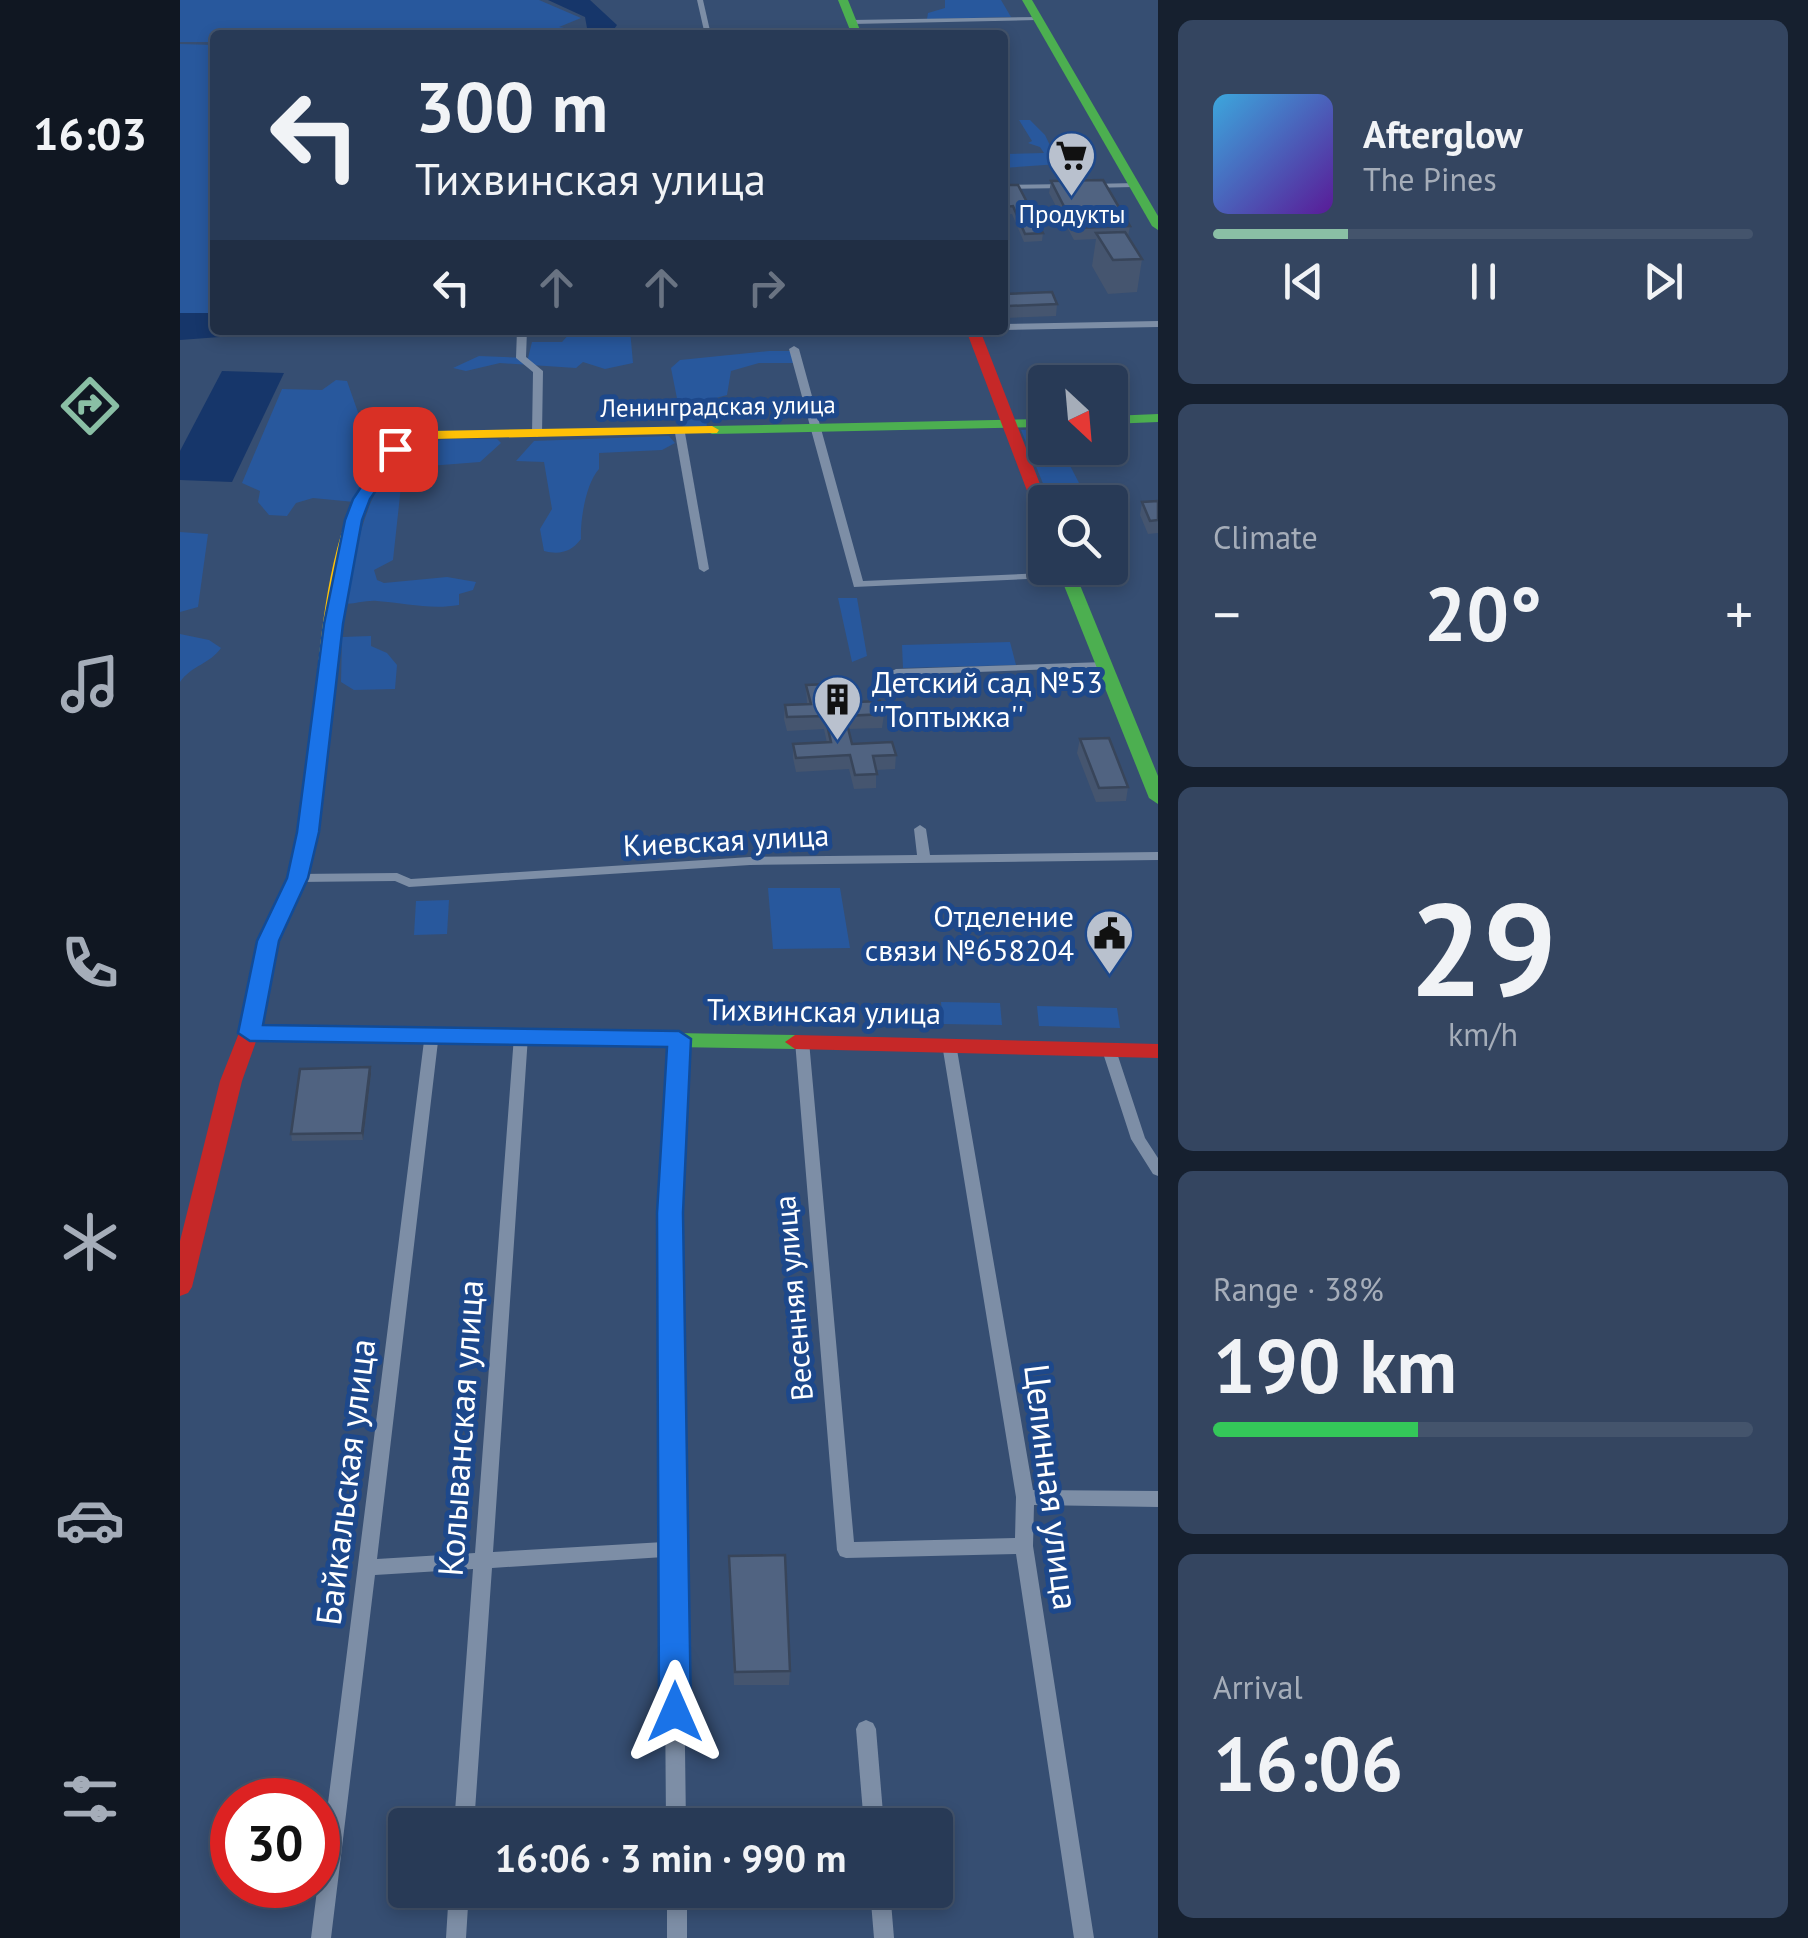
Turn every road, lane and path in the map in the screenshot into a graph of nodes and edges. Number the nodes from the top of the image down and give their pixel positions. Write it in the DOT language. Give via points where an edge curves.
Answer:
graph roads {
  1 [pos="700,0"];
  2 [pos="843,0"];
  3 [pos="1032,9"];
  4 [pos="854,29"];
  5 [pos="707,30"];
  6 [pos="1134,185"];
  7 [pos="1008,188"];
  8 [pos="1158,226"];
  9 [pos="1158,324"];
  10 [pos="1008,327"];
  11 [pos="522,335"];
  12 [pos="974,335"];
  13 [pos="794,349"];
  14 [pos="1158,418"];
  15 [pos="1128,419"];
  16 [pos="1028,424"];
  17 [pos="1010,425"];
  18 [pos="814,430"];
  19 [pos="680,433"];
  20 [pos="537,434"];
  21 [pos="1033,485"];
  22 [pos="704,569"];
  23 [pos="1028,574"];
  24 [pos="1072,585"];
  25 [pos="1104,665"];
  26 [pos="896,672"];
  27 [pos="1158,798"];
  28 [pos="920,830"];
  29 [pos="1158,856"];
  30 [pos="924,857"];
  31 [pos="298,878"];
  32 [pos="250,1033"];
  33 [pos="432,1033"];
  34 [pos="521,1036"];
  35 [pos="679,1039"];
  36 [pos="802,1040"];
  37 [pos="949,1044"];
  38 [pos="1108,1050"];
  39 [pos="1158,1051"];
  40 [pos="1158,1170"];
  41 [pos="180,1287"];
  42 [pos="1025,1498"];
  43 [pos="1158,1498"];
  44 [pos="1024,1546"];
  45 [pos="673,1550"];
  46 [pos="484,1558"];
  47 [pos="370,1567"];
  48 [pos="866,1729"];
  49 [pos="465,1808"];
  50 [pos="676,1808"];
  51 [pos="873,1808"];
  52 [pos="458,1908"];
  53 [pos="677,1908"];
  54 [pos="882,1908"];
  55 [pos="320,1938"];
  56 [pos="456,1938"];
  57 [pos="677,1938"];
  58 [pos="884,1938"];
  59 [pos="1084,1938"];
  1 -- 5 [label="street"];
  2 -- 4 [label="main road"];
  3 -- 4 [label="street"];
  3 -- 6 [label="main road"];
  6 -- 7 [label="street"];
  6 -- 8 [label="main road"];
  9 -- 10 [label="street"];
  11 -- 20 [label="street" via="521,358 538,371"];
  12 -- 17 [label="main road"];
  13 -- 18 [label="street"];
  14 -- 15 [label="main road"];
  16 -- 17 [label="main road, Ленинградская улица"];
  17 -- 18 [label="main road, Ленинградская улица"];
  17 -- 21 [label="main road"];
  18 -- 19 [label="main road, Ленинградская улица"];
  18 -- 23 [label="street" via="858,585"];
  19 -- 20 [label="main road, Ленинградская улица"];
  19 -- 22 [label="street"];
  20 -- 31 [label="main road, Ленинградская улица" via="430,435 395,449 361,499 333,624"];
  24 -- 25 [label="main road"];
  25 -- 26 [label="street"];
  25 -- 27 [label="main road"];
  28 -- 30 [label="street"];
  29 -- 30 [label="street, Киевская улица"];
  30 -- 31 [label="street, Киевская улица" via="409,883 397,877"];
  31 -- 32 [label="main road" via="268,941"];
  32 -- 33 [label="main road, Тихвинская улица"];
  32 -- 41 [label="main road" via="231,1081"];
  33 -- 34 [label="main road, Тихвинская улица"];
  33 -- 47 [label="street, Байкальская улица"];
  34 -- 35 [label="main road, Тихвинская улица"];
  34 -- 46 [label="street, Колыванская улица"];
  35 -- 36 [label="main road, Тихвинская улица"];
  35 -- 45 [label="street" via="670,1213"];
  36 -- 37 [label="main road, Тихвинская улица"];
  36 -- 44 [label="street, Весенняя улица" via="846,1550"];
  37 -- 38 [label="main road, Тихвинская улица"];
  37 -- 42 [label="street, Целинная улица"];
  38 -- 39 [label="main road, Тихвинская улица"];
  38 -- 40 [label="street" via="1138,1139"];
  42 -- 43 [label="street"];
  42 -- 44 [label="street, Целинная улица"];
  44 -- 59 [label="street, Целинная улица"];
  45 -- 46 [label="street"];
  45 -- 50 [label="street"];
  46 -- 47 [label="street"];
  46 -- 49 [label="street, Колыванская улица"];
  47 -- 55 [label="street, Байкальская улица"];
  48 -- 51 [label="street"];
  52 -- 56 [label="street"];
  53 -- 57 [label="street"];
  54 -- 58 [label="street"];
}
